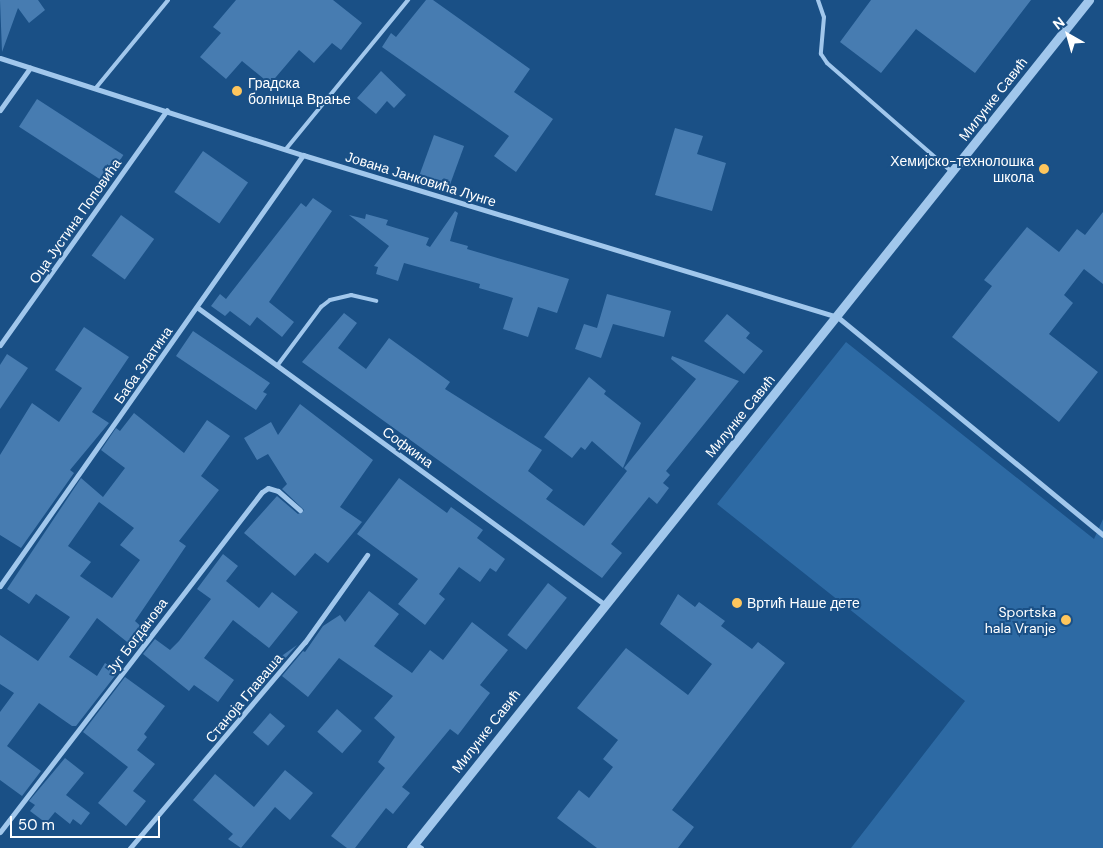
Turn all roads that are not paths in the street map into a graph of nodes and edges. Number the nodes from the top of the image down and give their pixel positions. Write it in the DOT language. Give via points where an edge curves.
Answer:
graph roads {
  1 [pos="168,0"];
  2 [pos="408,0"];
  3 [pos="818,0"];
  4 [pos="1089,0"];
  5 [pos="0,58"];
  6 [pos="30,68"];
  7 [pos="95,89"];
  8 [pos="0,110"];
  9 [pos="167,110"];
  10 [pos="286,149"];
  11 [pos="303,155"];
  12 [pos="953,172"];
  13 [pos="376,302"];
  14 [pos="198,308"];
  15 [pos="838,317"];
  16 [pos="0,345"];
  17 [pos="277,366"];
  18 [pos="300,510"];
  19 [pos="1103,535"];
  20 [pos="367,555"];
  21 [pos="0,586"];
  22 [pos="604,604"];
  23 [pos="0,832"];
  24 [pos="416,847"];
  25 [pos="130,848"];
  1 -- 7 [label="lane"];
  2 -- 10 [label="lane"];
  3 -- 12 [label="lane" via="824,17 821,54 827,63"];
  4 -- 12 [label="street, Милунке Савић"];
  5 -- 6 [label="street, Јована Јанковића Лунге"];
  6 -- 7 [label="street, Јована Јанковића Лунге"];
  6 -- 8 [label="street"];
  7 -- 9 [label="street, Јована Јанковића Лунге"];
  9 -- 10 [label="street, Јована Јанковића Лунге"];
  9 -- 16 [label="street, Оца Јустина Поповића"];
  10 -- 11 [label="street, Јована Јанковића Лунге"];
  11 -- 14 [label="street, Баба Златина"];
  11 -- 15 [label="street, Јована Јанковића Лунге"];
  12 -- 15 [label="street, Милунке Савић"];
  13 -- 17 [label="lane" via="351,296 330,300 321,307"];
  14 -- 17 [label="street, Софкина"];
  14 -- 21 [label="street, Баба Златина"];
  15 -- 19 [label="street"];
  15 -- 22 [label="street, Милунке Савић"];
  17 -- 22 [label="street, Софкина"];
  18 -- 23 [label="street, Југ Богданова" via="278,491 268,488 262,492"];
  20 -- 25 [label="street, Станоја Главаша" via="305,642"];
  22 -- 24 [label="street, Милунке Савић"];
}
